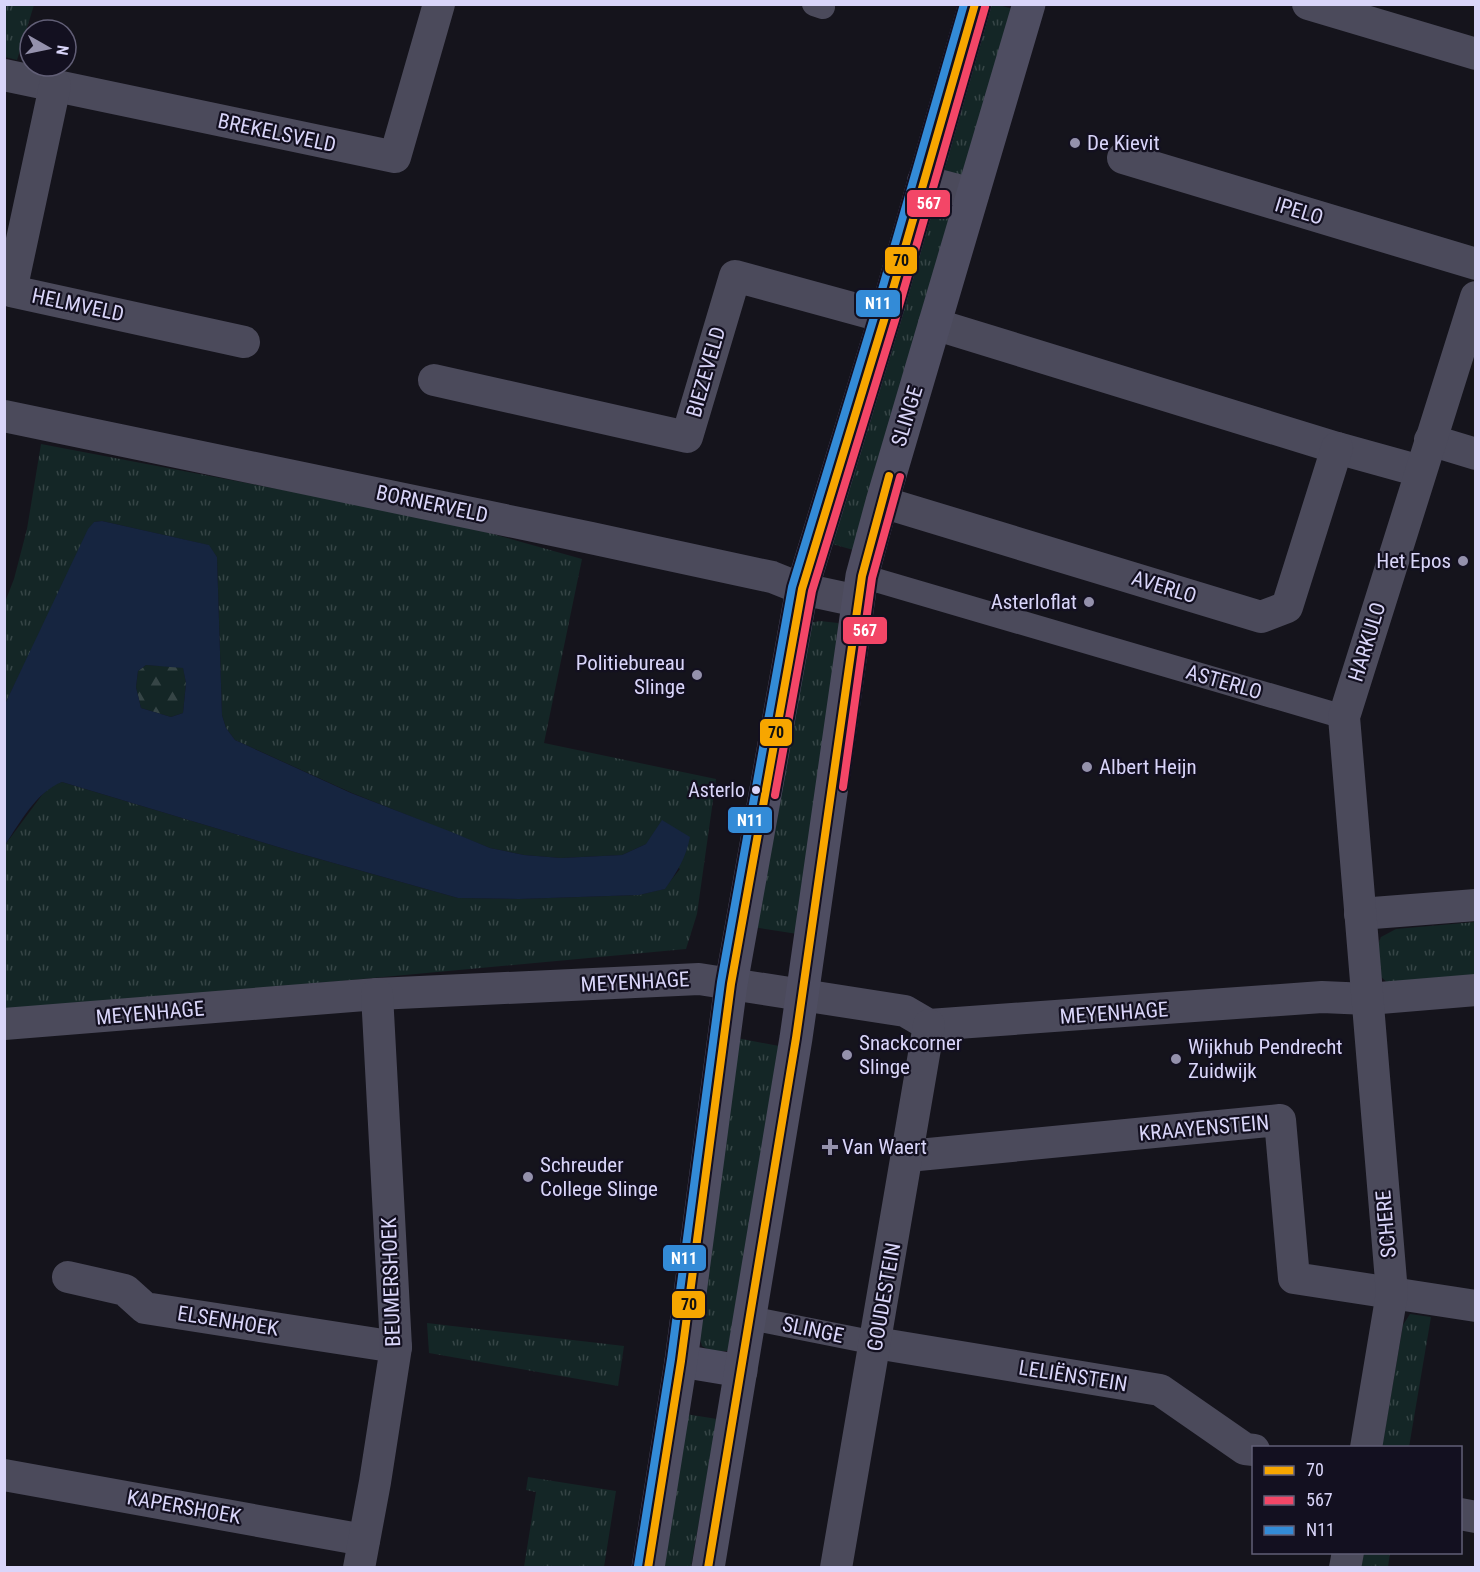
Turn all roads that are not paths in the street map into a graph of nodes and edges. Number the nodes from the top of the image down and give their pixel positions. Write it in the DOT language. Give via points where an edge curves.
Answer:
graph roads {
  1 [pos="440,4"];
  2 [pos="975,4"];
  3 [pos="1029,4"];
  4 [pos="1308,4"];
  5 [pos="1476,54"];
  6 [pos="4,75"];
  7 [pos="55,86"];
  8 [pos="1123,158"];
  9 [pos="923,181"];
  10 [pos="973,194"];
  11 [pos="1476,264"];
  12 [pos="1476,297"];
  13 [pos="885,317"];
  14 [pos="934,324"];
  15 [pos="244,342"];
  16 [pos="434,380"];
  17 [pos="4,416"];
  18 [pos="1430,440"];
  19 [pos="1337,448"];
  20 [pos="1476,454"];
  21 [pos="1420,471"];
  22 [pos="882,502"];
  23 [pos="802,589"];
  24 [pos="860,589"];
  25 [pos="1344,717"];
  26 [pos="1476,905"];
  27 [pos="1360,914"];
  28 [pos="731,984"];
  29 [pos="1476,990"];
  30 [pos="377,994"];
  31 [pos="802,996"];
  32 [pos="1368,999"];
  33 [pos="4,1024"];
  34 [pos="929,1025"];
  35 [pos="908,1156"];
  36 [pos="68,1277"];
  37 [pos="1392,1293"];
  38 [pos="1476,1306"];
  39 [pos="750,1317"];
  40 [pos="876,1343"];
  41 [pos="396,1347"];
  42 [pos="681,1361"];
  43 [pos="741,1371"];
  44 [pos="1366,1446"];
  45 [pos="1252,1450"];
  46 [pos="4,1475"];
  47 [pos="362,1554"];
  48 [pos="648,1568"];
  49 [pos="708,1568"];
  50 [pos="836,1568"];
  1 -- 7 [label="street, BREKELSVELD" via="395,157"];
  2 -- 9 [label="main road"];
  3 -- 10 [label="main road, SLINGE"];
  4 -- 5 [label="street"];
  6 -- 7 [label="street, BREKELSVELD"];
  7 -- 15 [label="street, HELMVELD" via="11,291"];
  8 -- 11 [label="street, IPELO"];
  9 -- 10 [label="street"];
  9 -- 13 [label="main road"];
  10 -- 14 [label="main road, SLINGE"];
  12 -- 18 [label="street, HARKULO"];
  13 -- 16 [label="street, BIEZEVELD" via="735,276 687,437"];
  13 -- 23 [label="main road"];
  14 -- 19 [label="street"];
  14 -- 22 [label="main road, SLINGE"];
  17 -- 23 [label="street, BORNERVELD" via="603,540 772,577"];
  18 -- 20 [label="street"];
  18 -- 21 [label="street, HARKULO"];
  19 -- 21 [label="street"];
  19 -- 22 [label="street, AVERLO" via="1287,607 1261,617"];
  21 -- 25 [label="street, HARKULO"];
  22 -- 24 [label="main road, SLINGE"];
  23 -- 24 [label="street, BORNERVELD"];
  23 -- 28 [label="main road"];
  24 -- 25 [label="street, ASTERLO"];
  24 -- 31 [label="main road, SLINGE"];
  25 -- 27 [label="street, HARKULO"];
  26 -- 27 [label="street"];
  27 -- 32 [label="street, HARKULO"];
  28 -- 30 [label="street, MEYENHAGE" via="699,979"];
  28 -- 31 [label="street, MEYENHAGE"];
  28 -- 42 [label="main road"];
  29 -- 32 [label="street, MEYENHAGE"];
  30 -- 33 [label="street, MEYENHAGE"];
  30 -- 41 [label="street, BEUMERSHOEK"];
  31 -- 34 [label="street, MEYENHAGE" via="905,1011"];
  31 -- 39 [label="main road, SLINGE"];
  32 -- 34 [label="street, MEYENHAGE" via="1322,997"];
  32 -- 37 [label="street, SCHERE"];
  34 -- 35 [label="street, GOUDESTEIN"];
  35 -- 37 [label="street, KRAAYENSTEIN" via="1280,1120 1294,1278"];
  35 -- 40 [label="street, GOUDESTEIN"];
  36 -- 41 [label="street, ELSENHOEK" via="125,1290 145,1308"];
  37 -- 38 [label="street"];
  37 -- 44 [label="street, SCHERE"];
  39 -- 40 [label="street, SLINGE"];
  39 -- 43 [label="main road, SLINGE"];
  40 -- 45 [label="street, LELIËNSTEIN" via="1161,1390 1245,1449"];
  40 -- 50 [label="street, GOUDESTEIN"];
  41 -- 47 [label="street, BEUMERSHOEK"];
  42 -- 43 [label="main road"];
  42 -- 48 [label="main road"];
  43 -- 49 [label="main road, SLINGE"];
  46 -- 47 [label="street, KAPERSHOEK"];
}
